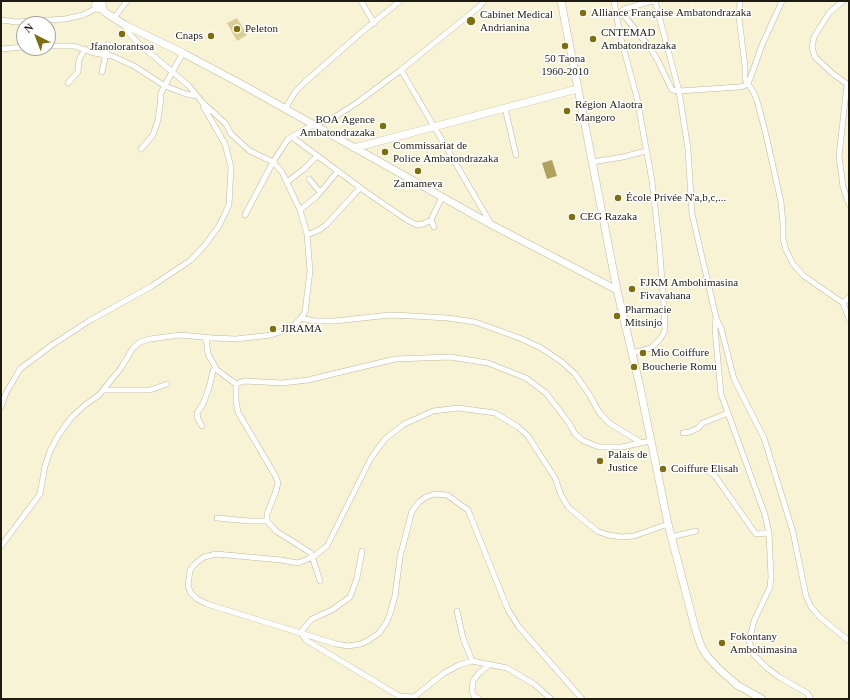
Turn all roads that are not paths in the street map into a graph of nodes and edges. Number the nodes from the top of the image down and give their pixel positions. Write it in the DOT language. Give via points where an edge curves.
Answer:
graph roads {
  1 [pos="127,1"];
  2 [pos="361,1"];
  3 [pos="400,1"];
  4 [pos="475,1"];
  5 [pos="484,1"];
  6 [pos="561,1"];
  7 [pos="614,1"];
  8 [pos="654,1"];
  9 [pos="740,1"];
  10 [pos="782,1"];
  11 [pos="843,1"];
  12 [pos="100,5"];
  13 [pos="480,6"];
  14 [pos="618,12"];
  15 [pos="114,18"];
  16 [pos="1,20"];
  17 [pos="374,23"];
  18 [pos="125,25"];
  19 [pos="108,44"];
  20 [pos="56,46"];
  21 [pos="16,48"];
  22 [pos="1,49"];
  23 [pos="85,49"];
  24 [pos="184,53"];
  25 [pos="105,55"];
  26 [pos="401,70"];
  27 [pos="102,72"];
  28 [pos="172,72"];
  29 [pos="68,83"];
  30 [pos="748,83"];
  31 [pos="165,86"];
  32 [pos="577,89"];
  33 [pos="679,91"];
  34 [pos="197,96"];
  35 [pos="202,102"];
  36 [pos="505,108"];
  37 [pos="285,109"];
  38 [pos="314,126"];
  39 [pos="434,126"];
  40 [pos="292,136"];
  41 [pos="354,148"];
  42 [pos="142,149"];
  43 [pos="646,151"];
  44 [pos="516,155"];
  45 [pos="317,156"];
  46 [pos="273,162"];
  47 [pos="592,162"];
  48 [pos="338,171"];
  49 [pos="309,178"];
  50 [pos="287,182"];
  51 [pos="360,188"];
  52 [pos="320,192"];
  53 [pos="442,197"];
  54 [pos="849,204"];
  55 [pos="300,210"];
  56 [pos="245,215"];
  57 [pos="431,220"];
  58 [pos="492,225"];
  59 [pos="434,227"];
  60 [pos="307,235"];
  61 [pos="617,290"];
  62 [pos="849,296"];
  63 [pos="843,303"];
  64 [pos="716,317"];
  65 [pos="301,318"];
  66 [pos="849,319"];
  67 [pos="206,338"];
  68 [pos="632,353"];
  69 [pos="215,369"];
  70 [pos="167,384"];
  71 [pos="236,384"];
  72 [pos="103,390"];
  73 [pos="1,407"];
  74 [pos="728,413"];
  75 [pos="202,426"];
  76 [pos="683,433"];
  77 [pos="650,441"];
  78 [pos="640,442"];
  79 [pos="709,471"];
  80 [pos="216,518"];
  81 [pos="267,521"];
  82 [pos="668,524"];
  83 [pos="696,531"];
  84 [pos="769,533"];
  85 [pos="671,537"];
  86 [pos="1,546"];
  87 [pos="362,552"];
  88 [pos="313,557"];
  89 [pos="320,581"];
  90 [pos="457,611"];
  91 [pos="302,634"];
  92 [pos="849,641"];
  93 [pos="472,661"];
  94 [pos="489,665"];
  95 [pos="480,699"];
  96 [pos="551,699"];
  97 [pos="582,699"];
  98 [pos="762,699"];
  99 [pos="811,699"];
  1 -- 15 [label="street"];
  2 -- 17 [label="street"];
  3 -- 17 [label="street"];
  4 -- 13 [label="street"];
  5 -- 13 [label="street"];
  6 -- 32 [label="street"];
  7 -- 14 [label="street"];
  8 -- 14 [label="street"];
  8 -- 33 [label="street"];
  9 -- 30 [label="street" via="739,18 745,79"];
  10 -- 30 [label="street"];
  11 -- 54 [label="street" via="829,13 814,36 812,48 816,57 847,84 839,156"];
  12 -- 15 [label="street"];
  12 -- 16 [label="street" via="76,18 16,22"];
  13 -- 26 [label="street"];
  14 -- 33 [label="street" via="622,12 651,49 672,90"];
  14 -- 43 [label="street" via="620,35 637,98"];
  15 -- 18 [label="street"];
  17 -- 37 [label="street" via="305,82 295,92"];
  18 -- 24 [label="street"];
  18 -- 28 [label="street" via="137,42"];
  19 -- 25 [label="street"];
  20 -- 23 [label="street"];
  21 -- 22 [label="street"];
  23 -- 25 [label="street"];
  23 -- 29 [label="street" via="79,60 78,72"];
  24 -- 28 [label="street"];
  24 -- 37 [label="street"];
  25 -- 27 [label="street"];
  25 -- 31 [label="street" via="134,66"];
  26 -- 38 [label="street" via="341,113"];
  26 -- 39 [label="street"];
  28 -- 31 [label="street"];
  28 -- 34 [label="street"];
  30 -- 33 [label="street" via="739,87"];
  30 -- 63 [label="street" via="758,104 766,135 781,202 786,250 793,264 804,276"];
  31 -- 34 [label="street"];
  31 -- 42 [label="street" via="160,96 158,120 153,135"];
  32 -- 36 [label="street"];
  32 -- 47 [label="street"];
  33 -- 64 [label="street" via="688,150 692,214"];
  34 -- 35 [label="street"];
  35 -- 46 [label="street" via="250,151"];
  35 -- 73 [label="street" via="224,144 231,167 229,205 219,226 191,260 152,286 89,321 20,369"];
  36 -- 39 [label="street"];
  36 -- 44 [label="street"];
  37 -- 38 [label="street"];
  38 -- 40 [label="street"];
  38 -- 41 [label="street"];
  39 -- 41 [label="street"];
  39 -- 58 [label="street"];
  40 -- 45 [label="street"];
  40 -- 46 [label="street"];
  41 -- 53 [label="street"];
  43 -- 47 [label="street"];
  43 -- 68 [label="street" via="659,242 665,330 651,348"];
  45 -- 48 [label="street"];
  45 -- 50 [label="street"];
  46 -- 50 [label="street"];
  46 -- 56 [label="street"];
  47 -- 61 [label="street"];
  48 -- 51 [label="street"];
  48 -- 52 [label="street"];
  49 -- 52 [label="street"];
  50 -- 55 [label="street"];
  51 -- 57 [label="street" via="416,225"];
  51 -- 60 [label="street" via="326,225"];
  52 -- 55 [label="street"];
  53 -- 57 [label="street"];
  53 -- 58 [label="street"];
  55 -- 60 [label="street"];
  57 -- 59 [label="street"];
  58 -- 61 [label="street"];
  60 -- 65 [label="street" via="310,271 305,312"];
  61 -- 68 [label="street"];
  62 -- 63 [label="street"];
  63 -- 66 [label="street"];
  64 -- 74 [label="street" via="714,329 721,394"];
  64 -- 92 [label="street" via="722,328 734,379 764,438 793,532 806,596 811,607 821,618"];
  65 -- 67 [label="street" via="294,325 271,335 236,339"];
  65 -- 78 [label="street" via="335,321 390,315 413,316 475,322 492,328 522,339 562,362 575,374 609,423"];
  67 -- 69 [label="street" via="208,354"];
  67 -- 72 [label="street" via="180,335 140,342"];
  68 -- 77 [label="street"];
  69 -- 71 [label="street"];
  69 -- 75 [label="street" via="203,404 197,413"];
  70 -- 72 [label="street" via="150,390"];
  71 -- 78 [label="street" via="244,381 282,383 308,380 395,360 450,357 488,363 526,378 546,393 582,440 599,447 622,447"];
  71 -- 81 [label="street" via="238,412 278,484"];
  72 -- 86 [label="street" via="72,418 58,436 45,466 40,494"];
  74 -- 76 [label="street"];
  74 -- 84 [label="street" via="765,515"];
  77 -- 78 [label="street"];
  77 -- 82 [label="street"];
  79 -- 84 [label="street" via="756,534"];
  80 -- 81 [label="street"];
  81 -- 88 [label="street" via="276,531 303,547"];
  82 -- 85 [label="street"];
  82 -- 88 [label="street" via="634,536 608,535 597,531 568,507 556,478 528,436 518,426 495,413 458,408 433,411 404,424 385,439 371,458 328,546"];
  83 -- 85 [label="street"];
  84 -- 99 [label="street" via="770,586 748,641 754,655 767,668 807,693"];
  85 -- 98 [label="street" via="701,646 727,677"];
  87 -- 91 [label="street" via="350,597 332,610 312,619"];
  88 -- 89 [label="street"];
  88 -- 91 [label="street" via="298,563 216,554 204,557 196,563 188,577 191,593 206,604"];
  90 -- 93 [label="street" via="463,638"];
  91 -- 93 [label="street" via="306,640 399,696 414,697 444,673"];
  91 -- 97 [label="street" via="348,646 361,644 379,632 386,623 395,596 400,557 412,511 418,502 426,497 446,494 468,510 508,610 519,627"];
  93 -- 94 [label="street"];
  94 -- 95 [label="street" via="473,681 472,691 474,696"];
  94 -- 96 [label="street" via="515,672"];
}
